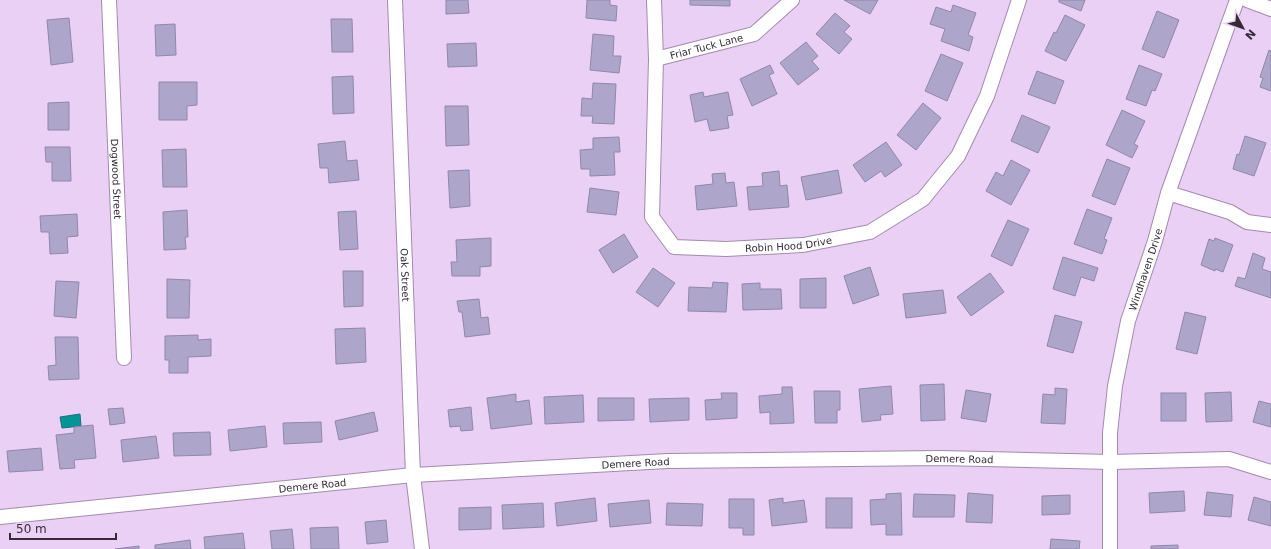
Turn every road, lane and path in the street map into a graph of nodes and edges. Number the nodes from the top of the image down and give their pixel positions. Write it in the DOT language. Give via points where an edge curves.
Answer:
graph roads {
  1 [pos="109,0"];
  2 [pos="395,0"];
  3 [pos="654,0"];
  4 [pos="792,0"];
  5 [pos="1018,0"];
  6 [pos="1237,0"];
  7 [pos="1246,0"];
  8 [pos="1271,9"];
  9 [pos="656,59"];
  10 [pos="1168,193"];
  11 [pos="1271,225"];
  12 [pos="124,358"];
  13 [pos="1111,462"];
  14 [pos="1271,472"];
  15 [pos="413,475"];
  16 [pos="0,517"];
  17 [pos="422,549"];
  18 [pos="1110,549"];
  1 -- 12 [label="street, Dogwood Street"];
  2 -- 15 [label="street, Oak Street"];
  3 -- 9 [label="street, Robin Hood Drive"];
  4 -- 9 [label="street, Friar Tuck Lane" via="754,34"];
  5 -- 9 [label="street, Robin Hood Drive" via="987,96 958,156 923,199 870,232 803,245 726,249 674,247 652,217"];
  6 -- 10 [label="street, Windhaven Drive"];
  7 -- 8 [label="street"];
  10 -- 11 [label="street" via="1230,212 1247,222"];
  10 -- 13 [label="street, Windhaven Drive" via="1128,321 1114,386 1110,433"];
  13 -- 14 [label="street, Demere Road" via="1229,459"];
  13 -- 15 [label="street, Demere Road" via="940,458 668,460"];
  13 -- 18 [label="street, Windhaven Drive"];
  15 -- 16 [label="street, Demere Road"];
  15 -- 17 [label="street, Oak Street"];
}
